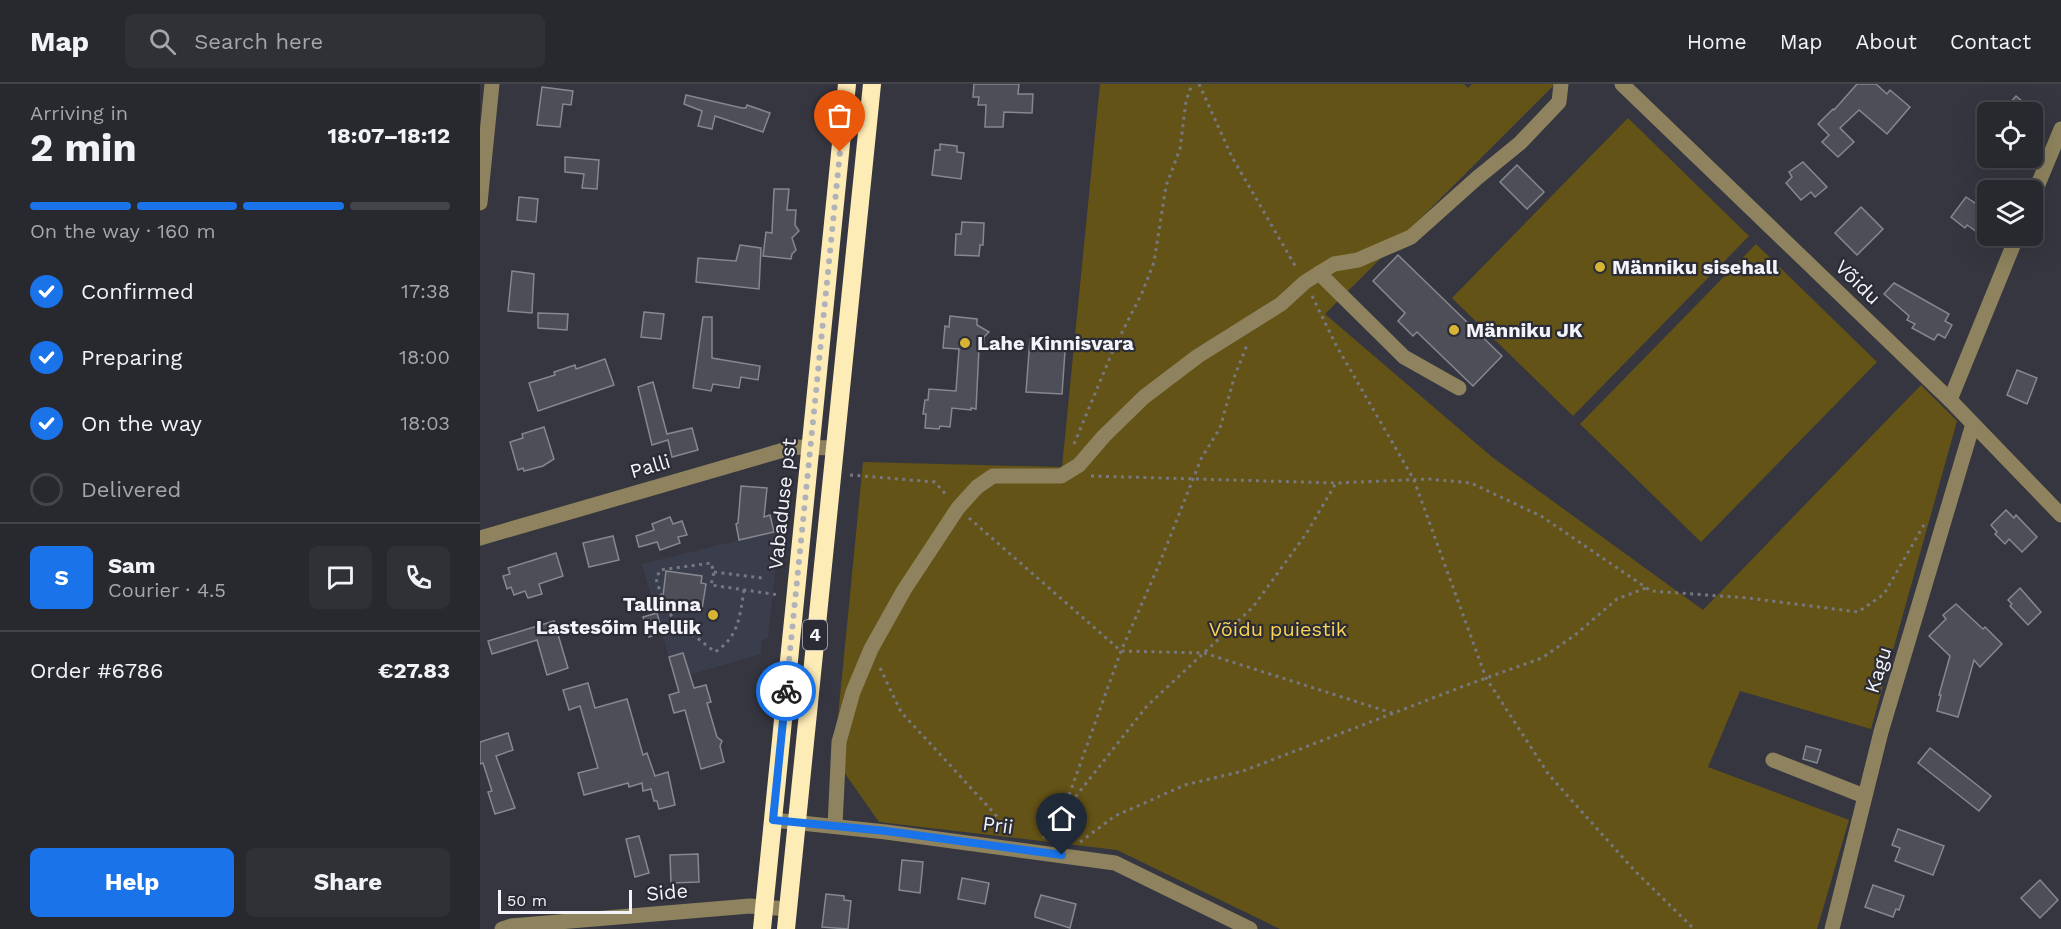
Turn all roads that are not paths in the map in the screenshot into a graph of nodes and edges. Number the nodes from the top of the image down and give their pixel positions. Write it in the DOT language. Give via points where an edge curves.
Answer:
graph roads {
  1 [pos="492,84"];
  2 [pos="846,84"];
  3 [pos="872,84"];
  4 [pos="1562,84"];
  5 [pos="1622,84"];
  6 [pos="2061,129"];
  7 [pos="2040,180"];
  8 [pos="480,203"];
  9 [pos="2013,246"];
  10 [pos="1319,273"];
  11 [pos="1459,388"];
  12 [pos="1950,400"];
  13 [pos="1972,424"];
  14 [pos="810,446"];
  15 [pos="834,448"];
  16 [pos="2061,515"];
  17 [pos="480,538"];
  18 [pos="1773,760"];
  19 [pos="1864,796"];
  20 [pos="773,820"];
  21 [pos="797,822"];
  22 [pos="835,826"];
  23 [pos="764,907"];
  24 [pos="788,909"];
  25 [pos="502,929"];
  26 [pos="762,929"];
  27 [pos="786,929"];
  28 [pos="1250,929"];
  29 [pos="1832,929"];
  1 -- 8 [label="street"];
  2 -- 14 [label="highway, Vabaduse pst / 4"];
  3 -- 15 [label="highway, 4"];
  4 -- 10 [label="street" via="1559,102 1520,143 1411,237"];
  5 -- 12 [label="street, Võidu"];
  6 -- 7 [label="street"];
  9 -- 12 [label="street"];
  10 -- 11 [label="street" via="1404,357"];
  10 -- 22 [label="street" via="1281,304 1198,356 1144,397 1079,465 1061,476 993,476 958,508 904,590 871,649 853,692 839,741"];
  12 -- 13 [label="street, Võidu"];
  13 -- 16 [label="street, Võidu"];
  13 -- 19 [label="street, Kagu"];
  14 -- 15 [label="street, Palli"];
  14 -- 17 [label="street, Palli" via="729,464"];
  14 -- 20 [label="highway, Vabaduse pst / 4"];
  15 -- 21 [label="highway, 4"];
  18 -- 19 [label="street"];
  19 -- 29 [label="street, Kagu"];
  20 -- 21 [label="street, Prii"];
  20 -- 23 [label="highway, Vabaduse pst / 4"];
  21 -- 22 [label="street, Prii"];
  21 -- 24 [label="highway, 4"];
  22 -- 28 [label="street, Prii" via="1115,863"];
  23 -- 24 [label="street, Side"];
  23 -- 25 [label="street, Side"];
  23 -- 26 [label="highway, Vabaduse pst / 4"];
  24 -- 27 [label="highway, 4"];
}
